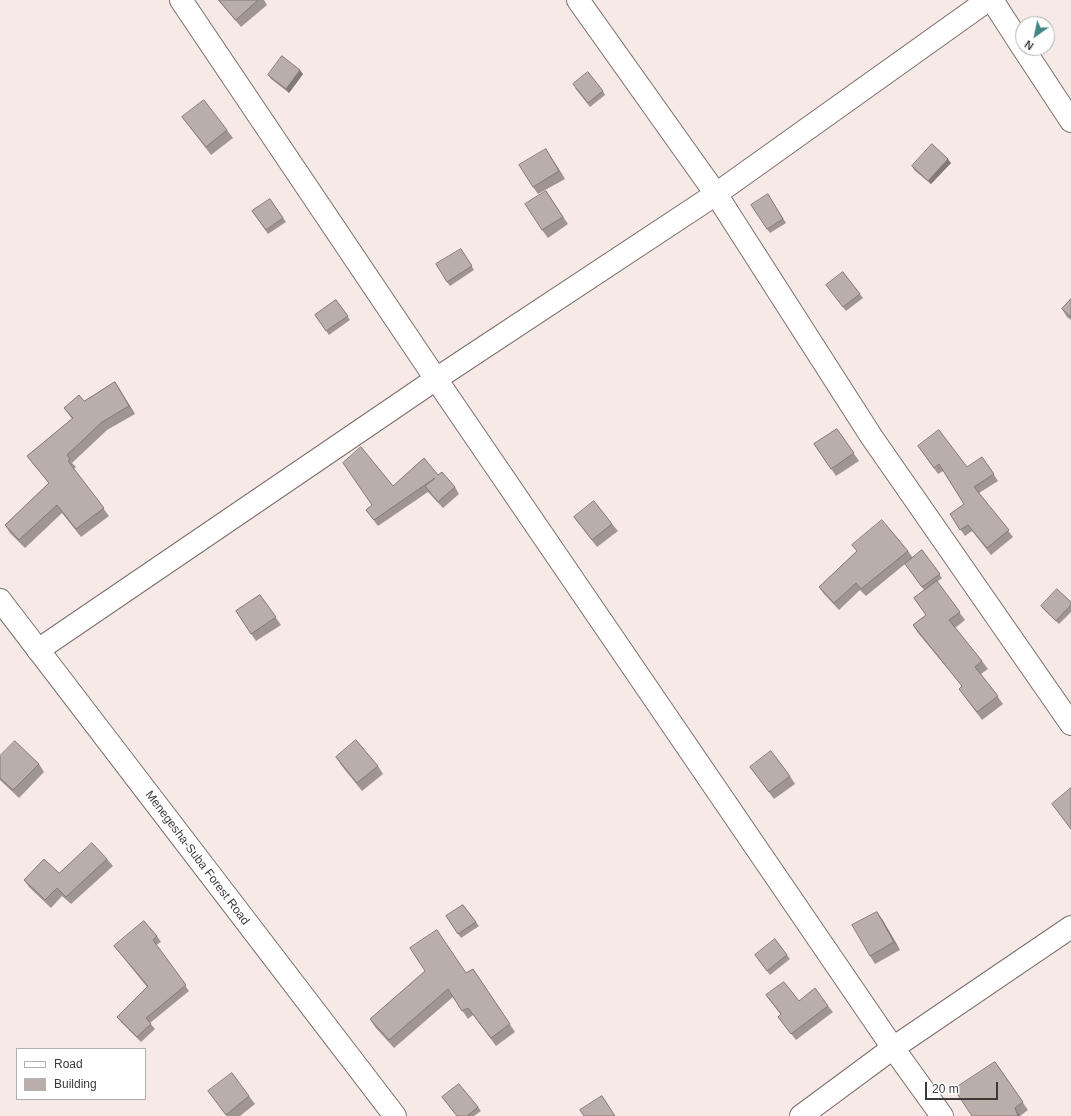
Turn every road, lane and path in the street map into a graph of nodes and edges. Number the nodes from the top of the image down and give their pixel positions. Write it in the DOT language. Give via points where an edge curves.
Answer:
graph roads {
  1 [pos="181,0"];
  2 [pos="578,0"];
  3 [pos="988,0"];
  4 [pos="992,0"];
  5 [pos="1015,36"];
  6 [pos="1028,56"];
  7 [pos="1071,121"];
  8 [pos="716,194"];
  9 [pos="436,379"];
  10 [pos="0,600"];
  11 [pos="38,650"];
  12 [pos="1071,724"];
  13 [pos="1071,926"];
  14 [pos="893,1048"];
  15 [pos="394,1116"];
  16 [pos="801,1116"];
  17 [pos="942,1116"];
  1 -- 9 [label="street"];
  2 -- 8 [label="street"];
  3 -- 8 [label="street"];
  4 -- 5 [label="street"];
  6 -- 7 [label="street"];
  8 -- 9 [label="street"];
  8 -- 12 [label="street" via="872,436"];
  9 -- 11 [label="street"];
  9 -- 14 [label="street"];
  10 -- 11 [label="street, Menegesha-Suba Forest Road"];
  11 -- 15 [label="street, Menegesha-Suba Forest Road"];
  13 -- 14 [label="street"];
  14 -- 16 [label="street"];
  14 -- 17 [label="street"];
}
